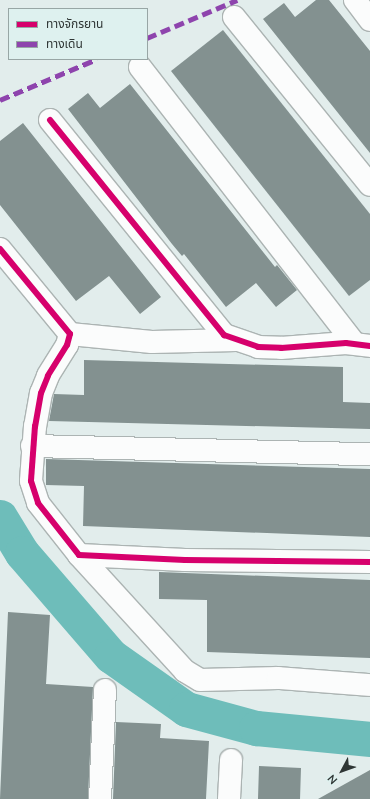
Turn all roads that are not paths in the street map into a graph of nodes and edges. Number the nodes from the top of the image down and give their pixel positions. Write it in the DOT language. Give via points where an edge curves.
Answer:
graph roads {
  1 [pos="355,0"];
  2 [pos="234,17"];
  3 [pos="370,20"];
  4 [pos="140,66"];
  5 [pos="50,120"];
  6 [pos="370,184"];
  7 [pos="0,249"];
  8 [pos="70,334"];
  9 [pos="236,340"];
  10 [pos="366,344"];
  11 [pos="32,446"];
  12 [pos="370,454"];
  13 [pos="79,555"];
  14 [pos="370,562"];
  15 [pos="370,684"];
  16 [pos="105,690"];
  17 [pos="231,760"];
  18 [pos="100,799"];
  19 [pos="229,799"];
  1 -- 3 [label="street"];
  2 -- 6 [label="street"];
  4 -- 10 [label="street"];
  5 -- 9 [label="street" via="212,321 224,335"];
  7 -- 8 [label="street"];
  8 -- 9 [label="street" via="152,342"];
  8 -- 11 [label="street" via="67,345 48,376 42,393"];
  9 -- 10 [label="street" via="258,347 282,348"];
  11 -- 12 [label="street"];
  11 -- 13 [label="street" via="31,481 38,503"];
  13 -- 14 [label="street" via="185,560"];
  13 -- 15 [label="street" via="185,671 200,680 278,678"];
  16 -- 18 [label="street"];
  17 -- 19 [label="street"];
}
